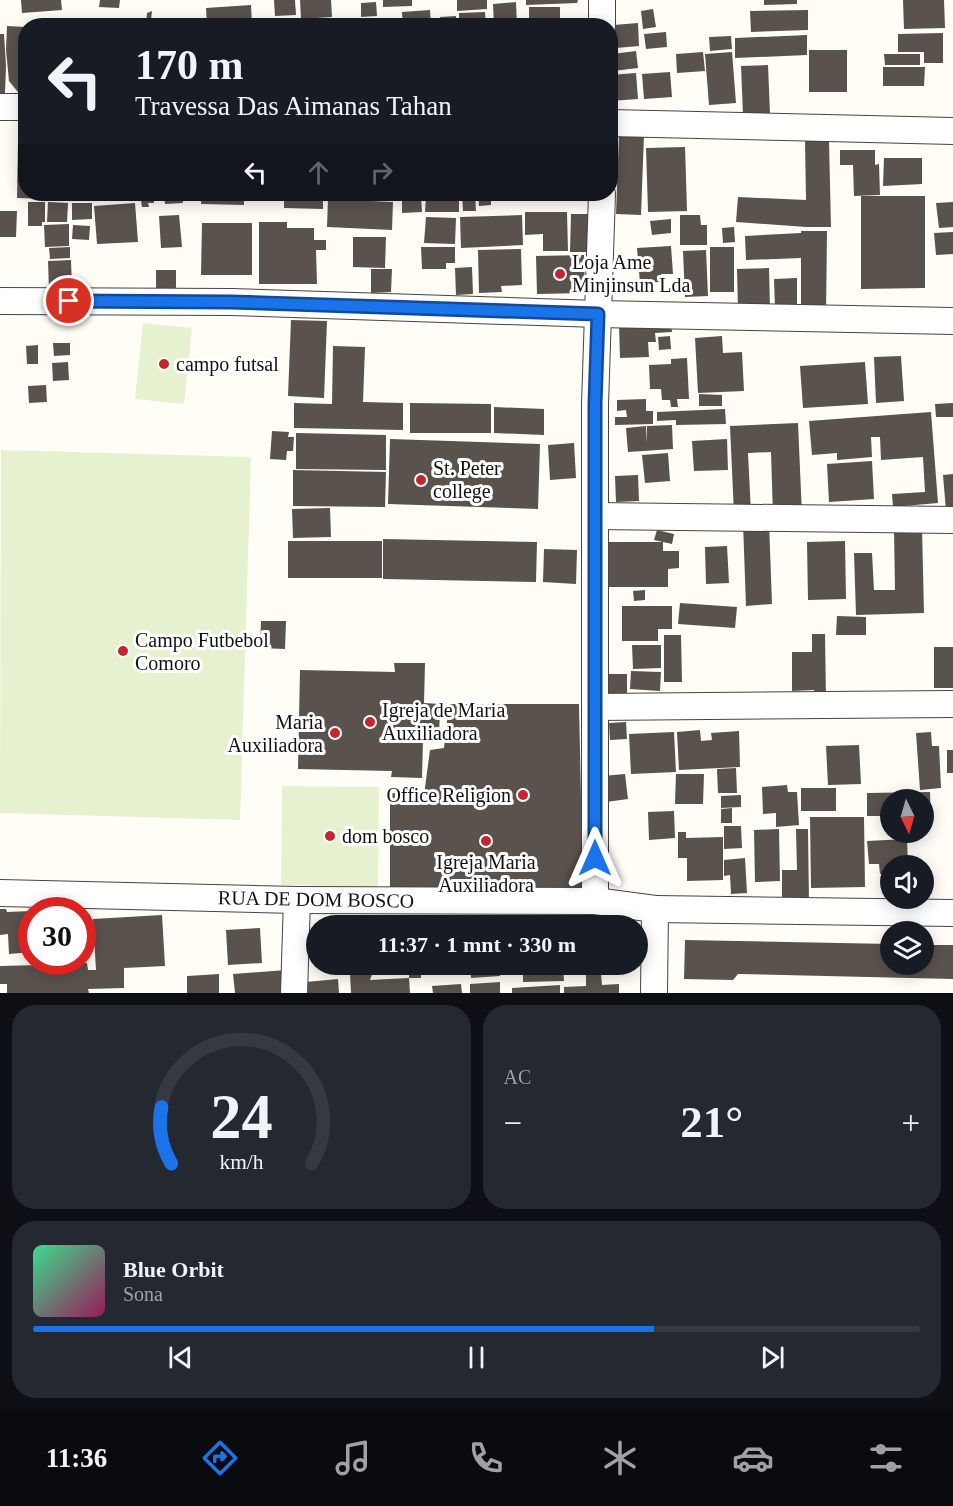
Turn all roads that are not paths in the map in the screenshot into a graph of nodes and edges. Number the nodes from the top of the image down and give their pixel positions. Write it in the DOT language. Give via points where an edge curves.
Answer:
graph roads {
  1 [pos="602,0"];
  2 [pos="602,18"];
  3 [pos="0,107"];
  4 [pos="18,107"];
  5 [pos="618,123"];
  6 [pos="953,130"];
  7 [pos="602,201"];
  8 [pos="0,301"];
  9 [pos="598,314"];
  10 [pos="953,321"];
  11 [pos="595,516"];
  12 [pos="953,520"];
  13 [pos="953,704"];
  14 [pos="595,707"];
  15 [pos="0,893"];
  16 [pos="297,900"];
  17 [pos="595,902"];
  18 [pos="655,909"];
  19 [pos="953,913"];
  20 [pos="294,993"];
  21 [pos="654,993"];
  1 -- 2 [label="street"];
  3 -- 4 [label="street"];
  5 -- 6 [label="street"];
  7 -- 9 [label="street"];
  8 -- 9 [label="street" via="231,302"];
  9 -- 10 [label="street"];
  9 -- 11 [label="street"];
  11 -- 12 [label="street"];
  11 -- 14 [label="street"];
  13 -- 14 [label="street"];
  14 -- 17 [label="street"];
  15 -- 16 [label="street, RUA DE DOM BOSCO"];
  16 -- 17 [label="street, RUA DE DOM BOSCO"];
  16 -- 20 [label="street"];
  17 -- 18 [label="street, RUA DE DOM BOSCO"];
  18 -- 19 [label="street, RUA DE DOM BOSCO"];
  18 -- 21 [label="street"];
}
